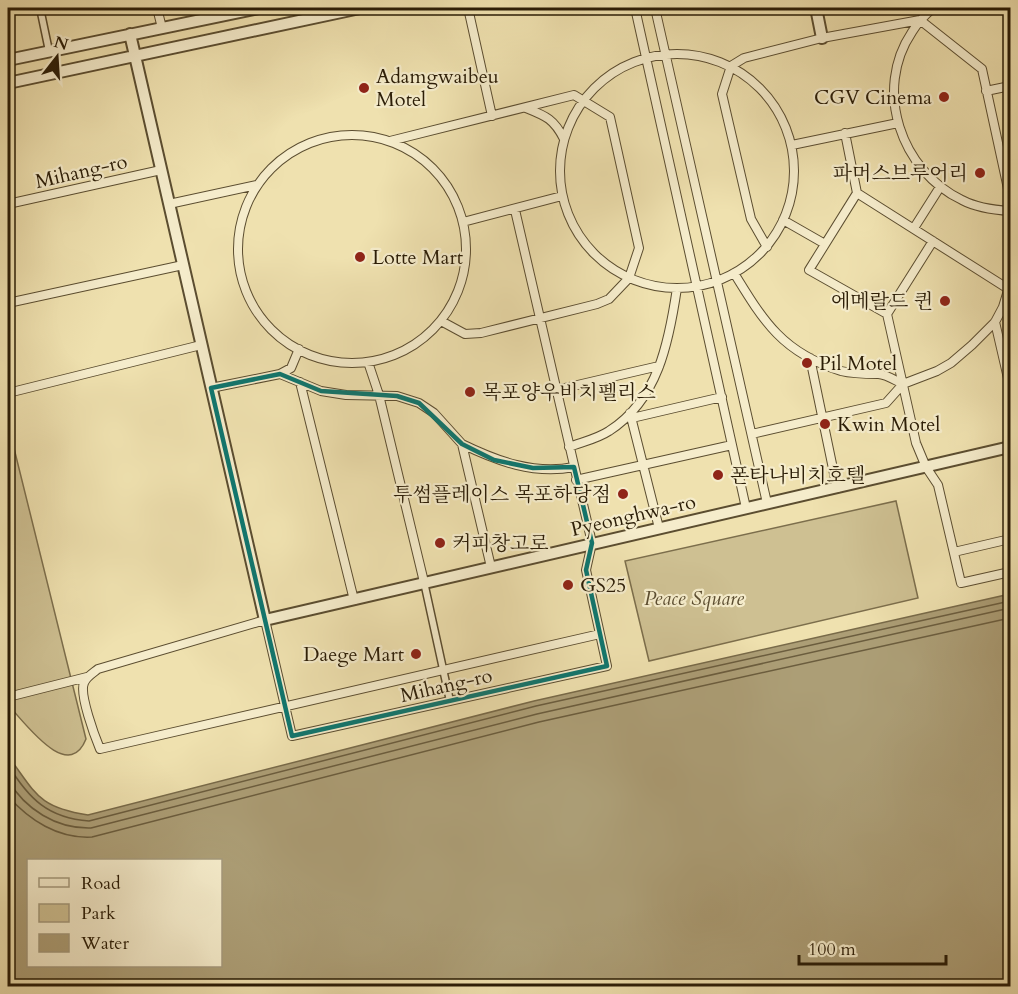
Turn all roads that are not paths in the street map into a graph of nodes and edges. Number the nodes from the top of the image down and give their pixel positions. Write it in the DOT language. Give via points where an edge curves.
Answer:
graph roads {
  1 [pos="40,8"];
  2 [pos="157,8"];
  3 [pos="260,8"];
  4 [pos="360,8"];
  5 [pos="468,8"];
  6 [pos="635,8"];
  7 [pos="655,8"];
  8 [pos="816,8"];
  9 [pos="933,8"];
  10 [pos="920,20"];
  11 [pos="162,28"];
  12 [pos="130,34"];
  13 [pos="822,38"];
  14 [pos="49,51"];
  15 [pos="666,54"];
  16 [pos="135,57"];
  17 [pos="646,58"];
  18 [pos="8,60"];
  19 [pos="731,66"];
  20 [pos="8,83"];
  21 [pos="1011,86"];
  22 [pos="986,91"];
  23 [pos="583,99"];
  24 [pos="526,108"];
  25 [pos="492,116"];
  26 [pos="898,123"];
  27 [pos="845,133"];
  28 [pos="564,140"];
  29 [pos="390,141"];
  30 [pos="792,145"];
  31 [pos="161,170"];
  32 [pos="258,185"];
  33 [pos="940,187"];
  34 [pos="857,193"];
  35 [pos="562,196"];
  36 [pos="1011,198"];
  37 [pos="8,204"];
  38 [pos="169,204"];
  39 [pos="515,210"];
  40 [pos="1011,212"];
  41 [pos="783,220"];
  42 [pos="463,222"];
  43 [pos="914,228"];
  44 [pos="933,241"];
  45 [pos="825,243"];
  46 [pos="767,247"];
  47 [pos="183,265"];
  48 [pos="734,273"];
  49 [pos="629,278"];
  50 [pos="717,281"];
  51 [pos="697,286"];
  52 [pos="1010,287"];
  53 [pos="677,288"];
  54 [pos="8,303"];
  55 [pos="887,314"];
  56 [pos="539,318"];
  57 [pos="441,321"];
  58 [pos="994,322"];
  59 [pos="201,345"];
  60 [pos="299,349"];
  61 [pos="810,358"];
  62 [pos="368,362"];
  63 [pos="659,366"];
  64 [pos="280,374"];
  65 [pos="300,382"];
  66 [pos="903,384"];
  67 [pos="1011,387"];
  68 [pos="210,388"];
  69 [pos="556,390"];
  70 [pos="8,393"];
  71 [pos="379,395"];
  72 [pos="722,397"];
  73 [pos="631,416"];
  74 [pos="822,417"];
  75 [pos="752,434"];
  76 [pos="462,444"];
  77 [pos="732,445"];
  78 [pos="569,447"];
  79 [pos="1011,447"];
  80 [pos="643,466"];
  81 [pos="574,467"];
  82 [pos="926,467"];
  83 [pos="576,480"];
  84 [pos="837,488"];
  85 [pos="767,503"];
  86 [pos="746,508"];
  87 [pos="659,528"];
  88 [pos="1011,539"];
  89 [pos="592,543"];
  90 [pos="954,552"];
  91 [pos="491,567"];
  92 [pos="1011,572"];
  93 [pos="424,582"];
  94 [pos="354,600"];
  95 [pos="265,620"];
  96 [pos="600,634"];
  97 [pos="443,670"];
  98 [pos="88,677"];
  99 [pos="8,697"];
  100 [pos="450,701"];
  101 [pos="284,708"];
  1 -- 14 [label="street"];
  2 -- 11 [label="street"];
  3 -- 11 [label="street"];
  4 -- 16 [label="street"];
  5 -- 25 [label="street"];
  6 -- 17 [label="street"];
  7 -- 15 [label="street"];
  8 -- 13 [label="street"];
  9 -- 10 [label="street"];
  10 -- 13 [label="street"];
  10 -- 22 [label="street" via="981,69"];
  10 -- 26 [label="street" via="910,33 897,66 894,104"];
  11 -- 12 [label="street"];
  12 -- 14 [label="street"];
  12 -- 16 [label="street"];
  13 -- 19 [label="street" via="744,58"];
  14 -- 18 [label="street"];
  15 -- 17 [label="street"];
  15 -- 19 [label="street" via="706,57"];
  15 -- 50 [label="street"];
  16 -- 20 [label="street"];
  16 -- 31 [label="street"];
  17 -- 23 [label="street" via="617,70"];
  17 -- 51 [label="street"];
  19 -- 30 [label="street" via="774,105 786,124"];
  19 -- 46 [label="street" via="722,94 751,219"];
  21 -- 22 [label="street"];
  22 -- 36 [label="street"];
  23 -- 24 [label="street" via="574,95"];
  23 -- 28 [label="street"];
  23 -- 49 [label="street" via="610,117 639,248"];
  24 -- 25 [label="street"];
  24 -- 28 [label="street" via="550,118"];
  25 -- 29 [label="street"];
  26 -- 27 [label="street"];
  26 -- 33 [label="street" via="921,169"];
  27 -- 30 [label="street"];
  27 -- 34 [label="street"];
  28 -- 35 [label="street" via="559,162"];
  29 -- 32 [label="street" via="340,136 312,142 277,163"];
  29 -- 42 [label="street" via="435,171 452,194"];
  30 -- 41 [label="street" via="793,187"];
  31 -- 37 [label="street, Mihang-ro"];
  31 -- 38 [label="street"];
  32 -- 38 [label="street"];
  32 -- 60 [label="street" via="240,228 238,263 248,297 268,326"];
  33 -- 40 [label="street" via="987,209"];
  33 -- 43 [label="street"];
  34 -- 43 [label="street"];
  34 -- 45 [label="street"];
  35 -- 39 [label="street"];
  35 -- 49 [label="street" via="586,245 598,258"];
  38 -- 47 [label="street"];
  39 -- 42 [label="street"];
  39 -- 56 [label="street"];
  41 -- 45 [label="street"];
  41 -- 46 [label="street"];
  42 -- 57 [label="street" via="464,273"];
  43 -- 44 [label="street"];
  44 -- 52 [label="street"];
  44 -- 55 [label="street"];
  45 -- 55 [label="street" via="809,270"];
  46 -- 48 [label="street"];
  47 -- 54 [label="street"];
  47 -- 59 [label="street"];
  48 -- 50 [label="street"];
  48 -- 61 [label="street" via="768,327"];
  49 -- 53 [label="street"];
  49 -- 56 [label="street" via="609,299"];
  50 -- 51 [label="street"];
  50 -- 75 [label="street"];
  51 -- 53 [label="street"];
  51 -- 72 [label="street"];
  52 -- 58 [label="street"];
  53 -- 63 [label="street"];
  55 -- 66 [label="street"];
  56 -- 57 [label="street" via="465,334"];
  56 -- 69 [label="street"];
  57 -- 62 [label="street" via="421,340 396,355"];
  58 -- 66 [label="street" via="951,363"];
  58 -- 67 [label="street"];
  59 -- 68 [label="street"];
  59 -- 70 [label="street"];
  60 -- 62 [label="street" via="331,361"];
  60 -- 64 [label="street" via="291,368"];
  61 -- 66 [label="street" via="842,371 879,374"];
  61 -- 74 [label="street"];
  62 -- 71 [label="street"];
  63 -- 69 [label="street"];
  63 -- 73 [label="street"];
  64 -- 65 [label="street"];
  64 -- 68 [label="street"];
  65 -- 71 [label="street" via="321,391"];
  65 -- 94 [label="street"];
  66 -- 74 [label="street" via="886,403"];
  66 -- 82 [label="street" via="916,443"];
  68 -- 95 [label="street"];
  69 -- 78 [label="street"];
  71 -- 76 [label="street" via="419,403 434,413"];
  71 -- 93 [label="street"];
  72 -- 73 [label="street"];
  72 -- 77 [label="street"];
  73 -- 78 [label="street" via="608,432"];
  73 -- 80 [label="street"];
  74 -- 75 [label="street"];
  74 -- 84 [label="street"];
  75 -- 85 [label="street"];
  76 -- 81 [label="street" via="514,465"];
  76 -- 91 [label="street"];
  77 -- 80 [label="street"];
  77 -- 86 [label="street"];
  78 -- 81 [label="street"];
  79 -- 82 [label="street, Pyeonghwa-ro"];
  80 -- 83 [label="street"];
  80 -- 87 [label="street"];
  81 -- 83 [label="street"];
  82 -- 84 [label="street, Pyeonghwa-ro"];
  82 -- 90 [label="street" via="938,485"];
  83 -- 89 [label="street"];
  84 -- 85 [label="street, Pyeonghwa-ro"];
  85 -- 86 [label="street, Pyeonghwa-ro"];
  86 -- 87 [label="street, Pyeonghwa-ro"];
  87 -- 89 [label="street, Pyeonghwa-ro"];
  88 -- 90 [label="street"];
  89 -- 91 [label="street, Pyeonghwa-ro"];
  89 -- 96 [label="street" via="586,570"];
  90 -- 92 [label="street" via="961,583"];
  91 -- 93 [label="street, Pyeonghwa-ro"];
  93 -- 94 [label="street, Pyeonghwa-ro"];
  93 -- 97 [label="street"];
  94 -- 95 [label="street, Pyeonghwa-ro"];
  95 -- 98 [label="street" via="98,669"];
  95 -- 101 [label="street"];
  96 -- 97 [label="street"];
  96 -- 100 [label="street, Mihang-ro" via="607,666"];
  97 -- 100 [label="street"];
  97 -- 101 [label="street"];
  98 -- 99 [label="street"];
  98 -- 101 [label="street" via="82,684 83,695 100,749"];
  100 -- 101 [label="street, Mihang-ro" via="292,736"];
}
